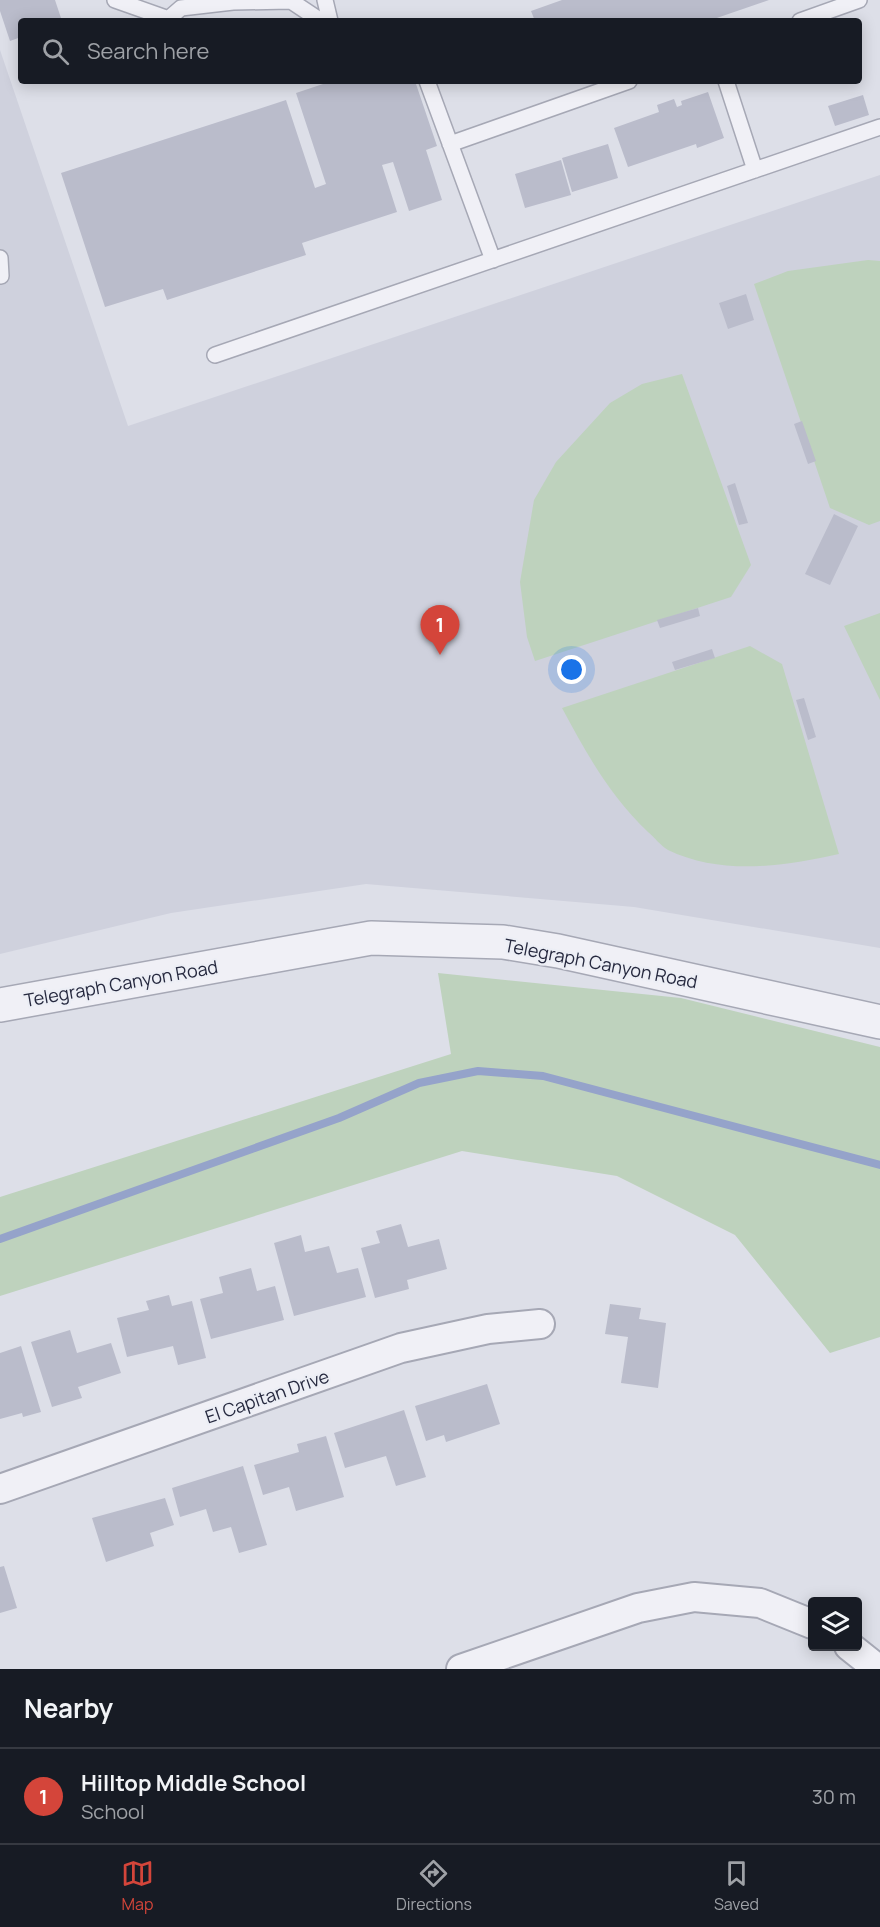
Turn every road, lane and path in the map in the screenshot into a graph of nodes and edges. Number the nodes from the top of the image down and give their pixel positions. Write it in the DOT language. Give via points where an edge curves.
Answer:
graph roads {
  1 [pos="115,0"];
  2 [pos="326,0"];
  3 [pos="859,0"];
  4 [pos="163,18"];
  5 [pos="167,18"];
  6 [pos="316,18"];
  7 [pos="329,18"];
  8 [pos="808,18"];
  9 [pos="428,84"];
  10 [pos="620,84"];
  11 [pos="727,84"];
  12 [pos="880,127"];
  13 [pos="450,144"];
  14 [pos="755,170"];
  15 [pos="0,258"];
  16 [pos="493,260"];
  17 [pos="1,276"];
  18 [pos="215,355"];
  19 [pos="0,1005"];
  20 [pos="880,1022"];
  21 [pos="540,1324"];
  22 [pos="0,1489"];
  23 [pos="808,1622"];
  24 [pos="854,1651"];
  25 [pos="461,1669"];
  26 [pos="878,1669"];
  1 -- 4 [label="lane"];
  2 -- 7 [label="lane"];
  3 -- 8 [label="lane"];
  5 -- 6 [label="lane" via="181,8 291,1"];
  9 -- 13 [label="lane"];
  10 -- 13 [label="lane"];
  11 -- 14 [label="lane"];
  12 -- 14 [label="lane"];
  13 -- 16 [label="lane"];
  14 -- 16 [label="lane"];
  15 -- 17 [label="lane"];
  16 -- 18 [label="lane"];
  19 -- 20 [label="street, Telegraph Canyon Road" via="371,938 419,938 503,942 558,951"];
  21 -- 22 [label="street, El Capitan Drive" via="488,1329 401,1348"];
  23 -- 25 [label="street" via="760,1603 694,1598 638,1608"];
  24 -- 26 [label="street"];
}
